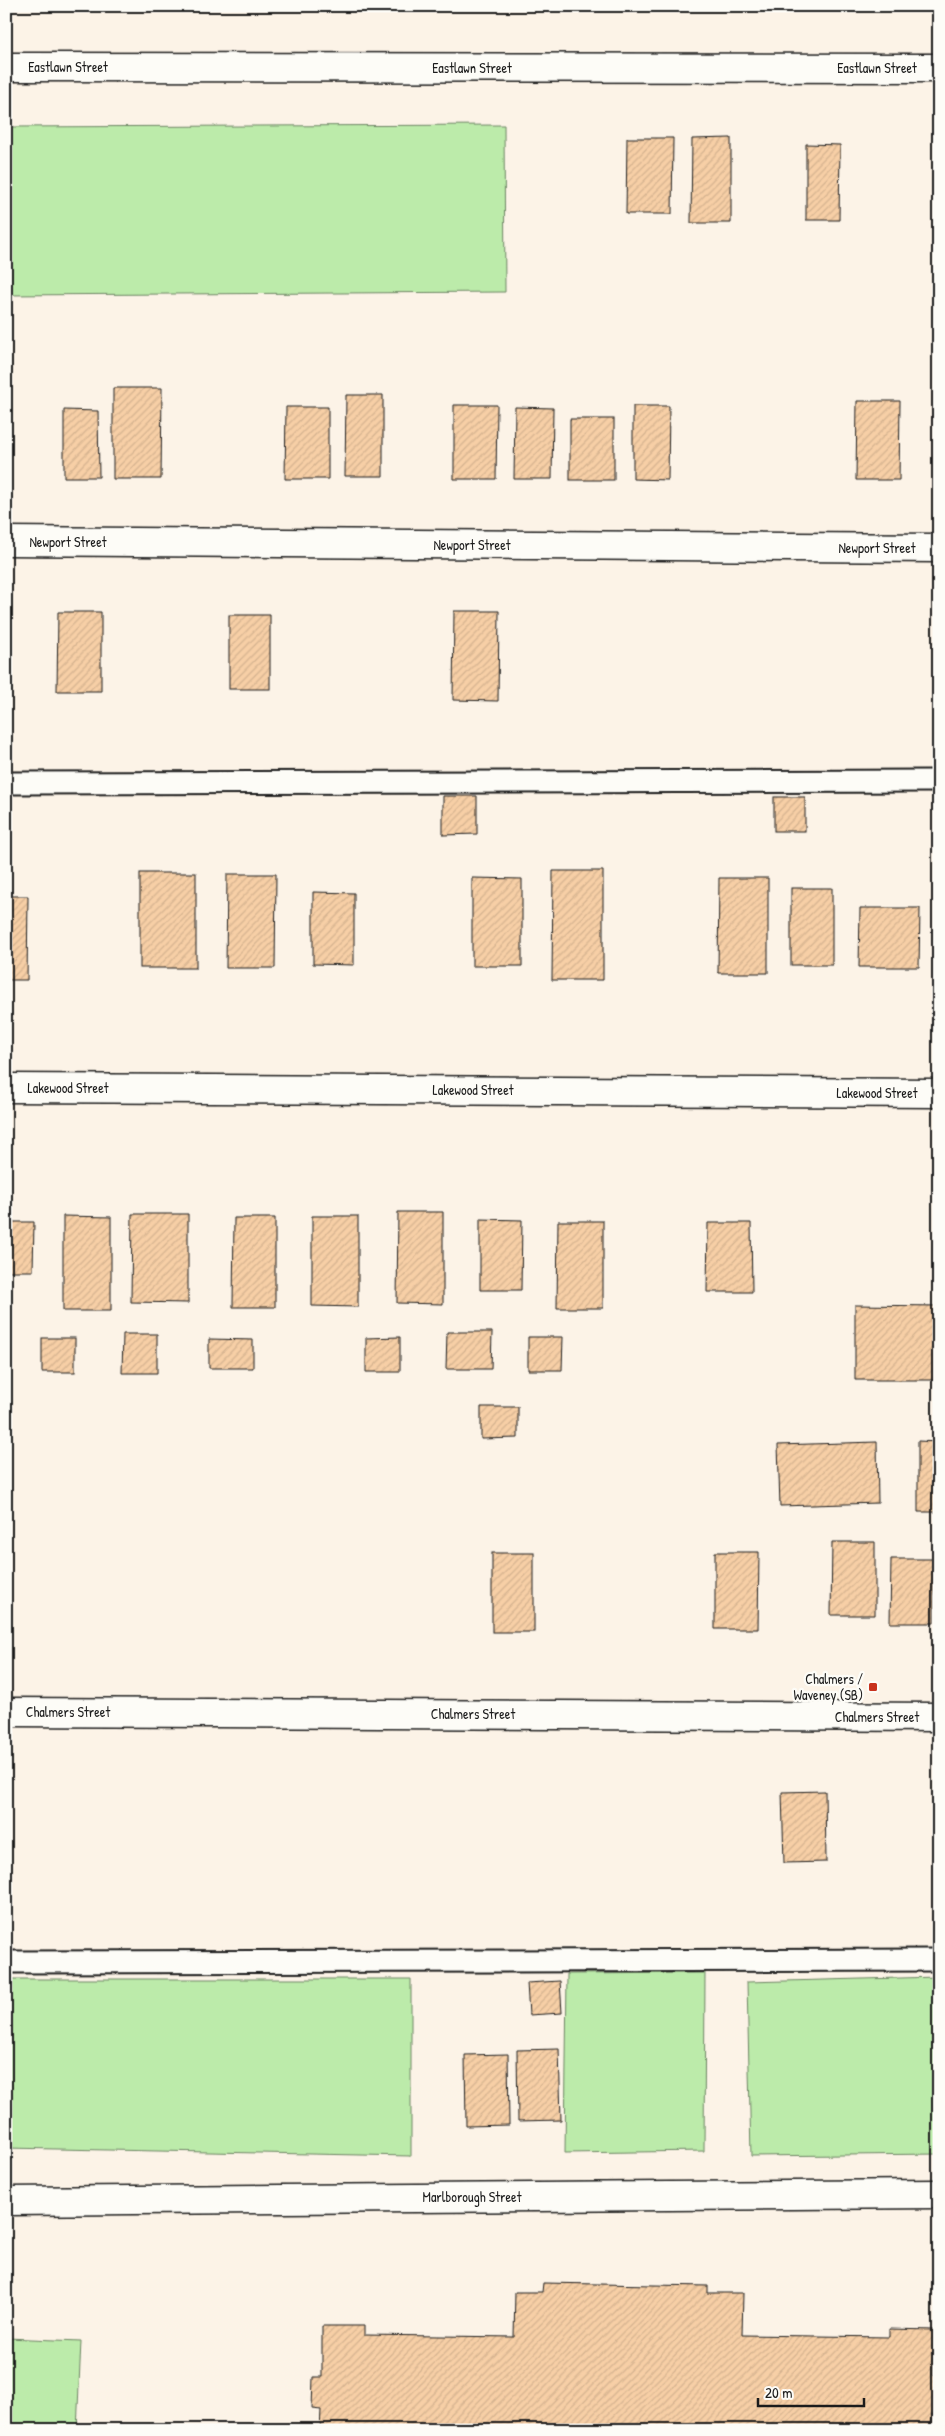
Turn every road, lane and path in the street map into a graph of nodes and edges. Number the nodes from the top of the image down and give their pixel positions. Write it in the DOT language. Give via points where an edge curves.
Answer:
graph roads {
  1 [pos="6,67"];
  2 [pos="939,68"];
  3 [pos="6,541"];
  4 [pos="939,548"];
  5 [pos="939,781"];
  6 [pos="6,783"];
  7 [pos="6,1088"];
  8 [pos="939,1093"];
  9 [pos="6,1712"];
  10 [pos="939,1717"];
  11 [pos="939,1960"];
  12 [pos="6,1962"];
  13 [pos="939,2194"];
  14 [pos="6,2201"];
  1 -- 2 [label="street, Eastlawn Street"];
  3 -- 4 [label="street, Newport Street"];
  5 -- 6 [label="lane"];
  7 -- 8 [label="street, Lakewood Street"];
  9 -- 10 [label="street, Chalmers Street"];
  11 -- 12 [label="lane"];
  13 -- 14 [label="street, Marlborough Street"];
}
